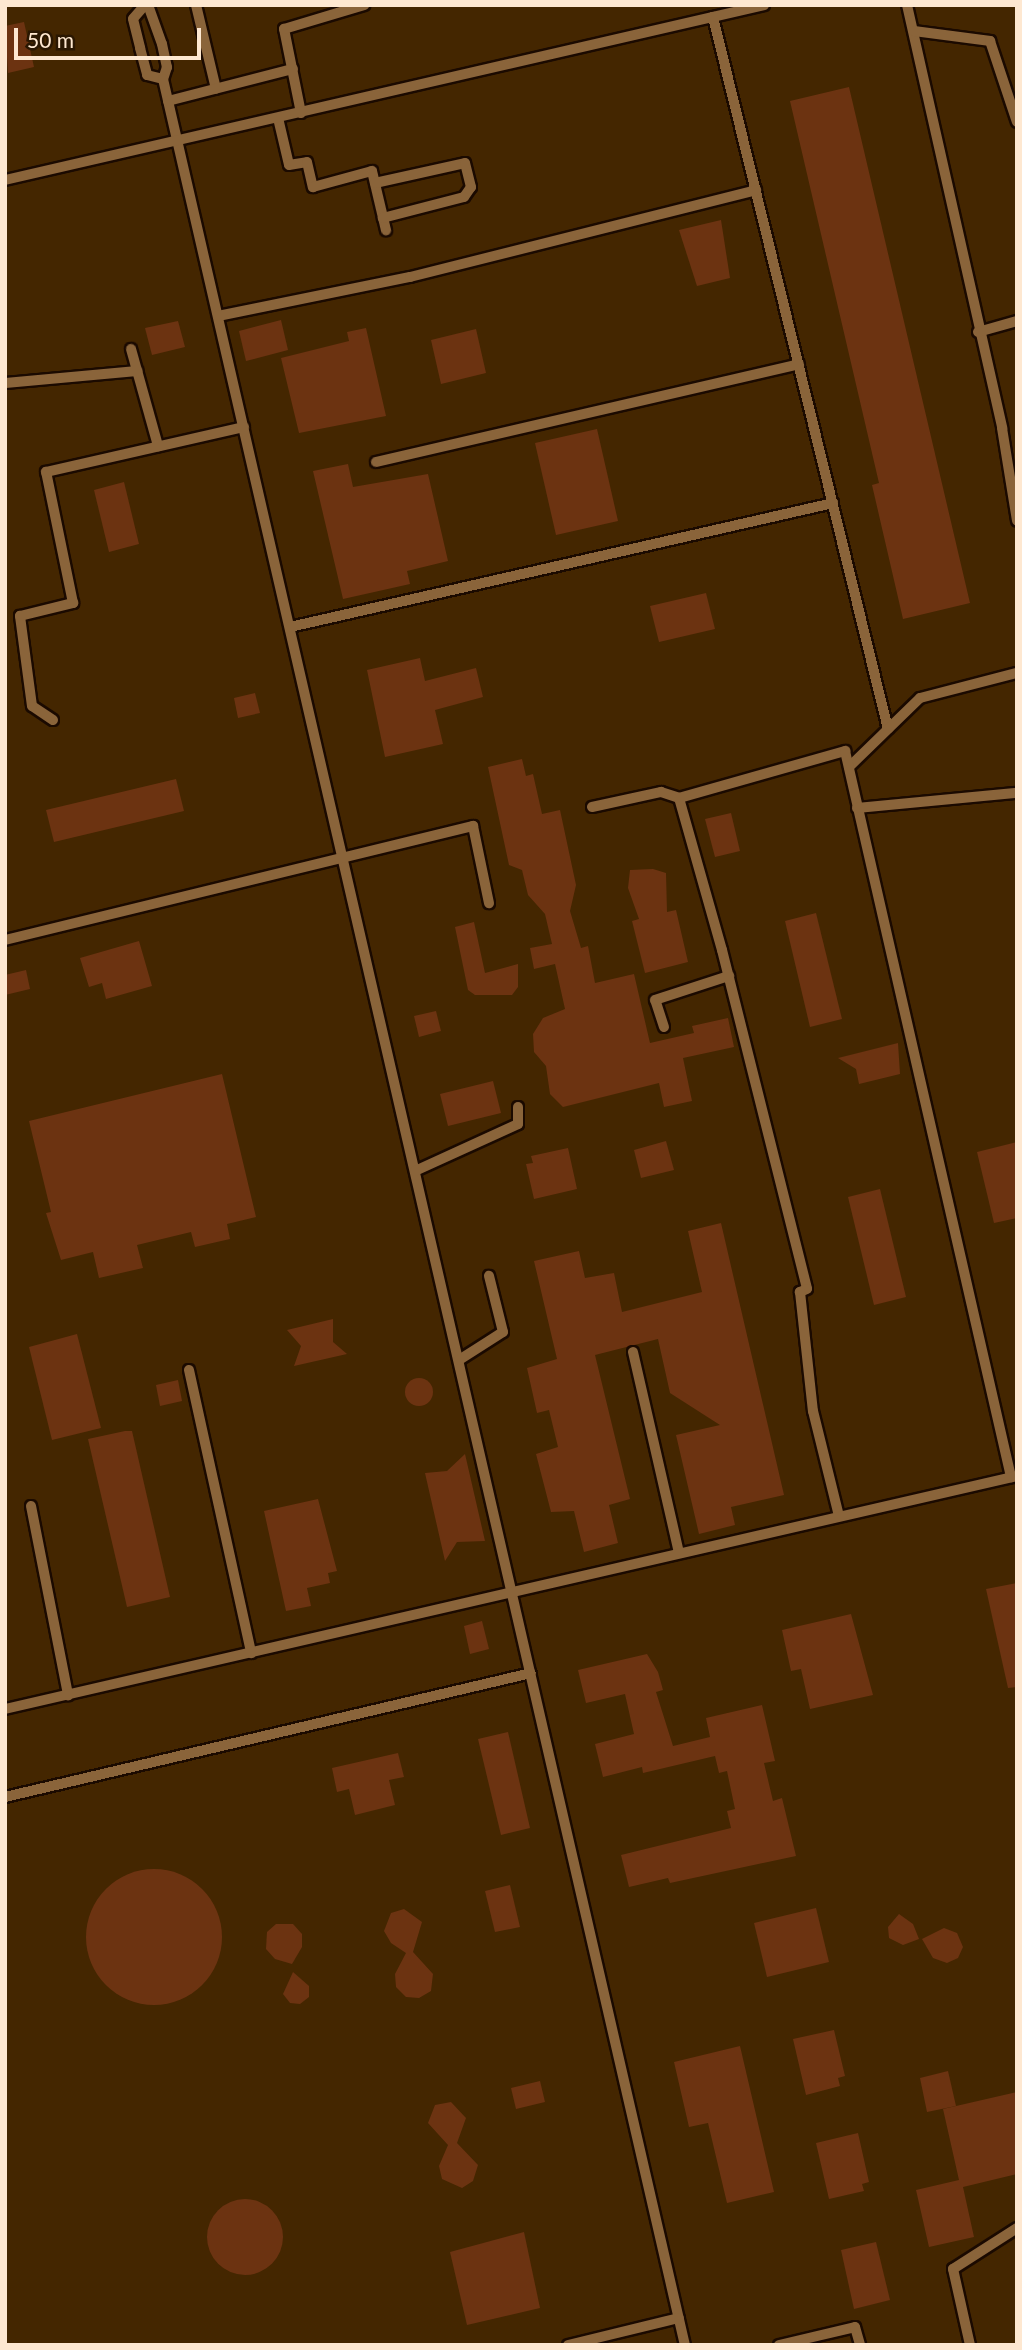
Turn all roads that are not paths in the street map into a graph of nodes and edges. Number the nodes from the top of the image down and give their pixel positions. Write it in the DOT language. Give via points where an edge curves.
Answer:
graph roads {
  1 [pos="147,5"];
  2 [pos="196,5"];
  3 [pos="364,5"];
  4 [pos="764,5"];
  5 [pos="907,5"];
  6 [pos="713,17"];
  7 [pos="914,31"];
  8 [pos="293,69"];
  9 [pos="163,79"];
  10 [pos="216,89"];
  11 [pos="168,101"];
  12 [pos="302,113"];
  13 [pos="278,118"];
  14 [pos="1017,122"];
  15 [pos="178,141"];
  16 [pos="5,180"];
  17 [pos="375,183"];
  18 [pos="756,190"];
  19 [pos="383,218"];
  20 [pos="386,230"];
  21 [pos="218,316"];
  22 [pos="1017,321"];
  23 [pos="978,332"];
  24 [pos="131,349"];
  25 [pos="799,364"];
  26 [pos="137,371"];
  27 [pos="5,383"];
  28 [pos="244,426"];
  29 [pos="158,446"];
  30 [pos="376,462"];
  31 [pos="833,502"];
  32 [pos="1017,521"];
  33 [pos="290,627"];
  34 [pos="1017,673"];
  35 [pos="53,720"];
  36 [pos="888,729"];
  37 [pos="849,768"];
  38 [pos="1017,793"];
  39 [pos="679,798"];
  40 [pos="592,807"];
  41 [pos="857,808"];
  42 [pos="343,858"];
  43 [pos="489,903"];
  44 [pos="5,940"];
  45 [pos="729,976"];
  46 [pos="664,1027"];
  47 [pos="518,1107"];
  48 [pos="415,1171"];
  49 [pos="489,1276"];
  50 [pos="634,1352"];
  51 [pos="459,1360"];
  52 [pos="189,1370"];
  53 [pos="1014,1476"];
  54 [pos="31,1506"];
  55 [pos="839,1516"];
  56 [pos="679,1553"];
  57 [pos="512,1591"];
  58 [pos="251,1653"];
  59 [pos="531,1673"];
  60 [pos="68,1695"];
  61 [pos="5,1709"];
  62 [pos="5,1797"];
  63 [pos="1017,2228"];
  64 [pos="679,2318"];
  65 [pos="568,2345"];
  66 [pos="685,2345"];
  67 [pos="779,2345"];
  68 [pos="860,2345"];
  69 [pos="970,2345"];
  1 -- 9 [label="lane" via="155,14 167,67"];
  1 -- 9 [label="lane" via="133,19 135,29 147,75"];
  2 -- 10 [label="lane"];
  3 -- 8 [label="lane" via="284,29"];
  4 -- 6 [label="lane"];
  5 -- 7 [label="lane"];
  6 -- 12 [label="lane"];
  6 -- 18 [label="lane"];
  7 -- 14 [label="lane" via="990,41"];
  7 -- 23 [label="lane"];
  8 -- 10 [label="lane"];
  8 -- 12 [label="lane"];
  9 -- 11 [label="lane"];
  10 -- 11 [label="lane"];
  11 -- 15 [label="lane"];
  12 -- 13 [label="lane"];
  13 -- 15 [label="lane"];
  13 -- 17 [label="lane" via="289,165 307,163 313,187 372,171"];
  15 -- 16 [label="lane"];
  15 -- 21 [label="lane"];
  17 -- 19 [label="lane"];
  17 -- 19 [label="lane" via="465,163 471,187 464,197"];
  18 -- 21 [label="lane" via="410,277"];
  18 -- 25 [label="lane"];
  19 -- 20 [label="lane"];
  21 -- 28 [label="lane"];
  22 -- 23 [label="lane"];
  23 -- 32 [label="lane" via="1002,428"];
  24 -- 26 [label="lane"];
  25 -- 30 [label="lane"];
  25 -- 31 [label="lane"];
  26 -- 27 [label="lane"];
  26 -- 29 [label="lane"];
  28 -- 29 [label="lane"];
  28 -- 33 [label="lane"];
  29 -- 35 [label="lane" via="46,472 73,603 19,616 32,706"];
  31 -- 33 [label="lane"];
  31 -- 36 [label="lane"];
  33 -- 42 [label="lane"];
  34 -- 36 [label="lane" via="920,698"];
  36 -- 37 [label="lane"];
  37 -- 39 [label="lane" via="845,751"];
  37 -- 41 [label="lane"];
  38 -- 41 [label="lane"];
  39 -- 40 [label="lane" via="661,792"];
  39 -- 45 [label="lane"];
  41 -- 53 [label="lane"];
  42 -- 43 [label="lane" via="473,826"];
  42 -- 44 [label="lane"];
  42 -- 48 [label="lane"];
  45 -- 46 [label="lane" via="655,1000"];
  45 -- 55 [label="lane" via="807,1289 800,1292 813,1411"];
  47 -- 48 [label="lane" via="518,1124"];
  48 -- 51 [label="lane"];
  49 -- 51 [label="lane" via="503,1332"];
  50 -- 56 [label="lane"];
  51 -- 57 [label="lane"];
  52 -- 58 [label="lane"];
  53 -- 55 [label="lane"];
  54 -- 60 [label="lane"];
  55 -- 56 [label="lane"];
  56 -- 57 [label="lane"];
  57 -- 58 [label="lane"];
  57 -- 59 [label="lane"];
  58 -- 60 [label="lane"];
  59 -- 62 [label="lane"];
  59 -- 64 [label="lane"];
  60 -- 61 [label="lane"];
  63 -- 69 [label="lane" via="953,2269"];
  64 -- 65 [label="lane"];
  64 -- 66 [label="lane"];
  67 -- 68 [label="lane" via="855,2327"];
}
